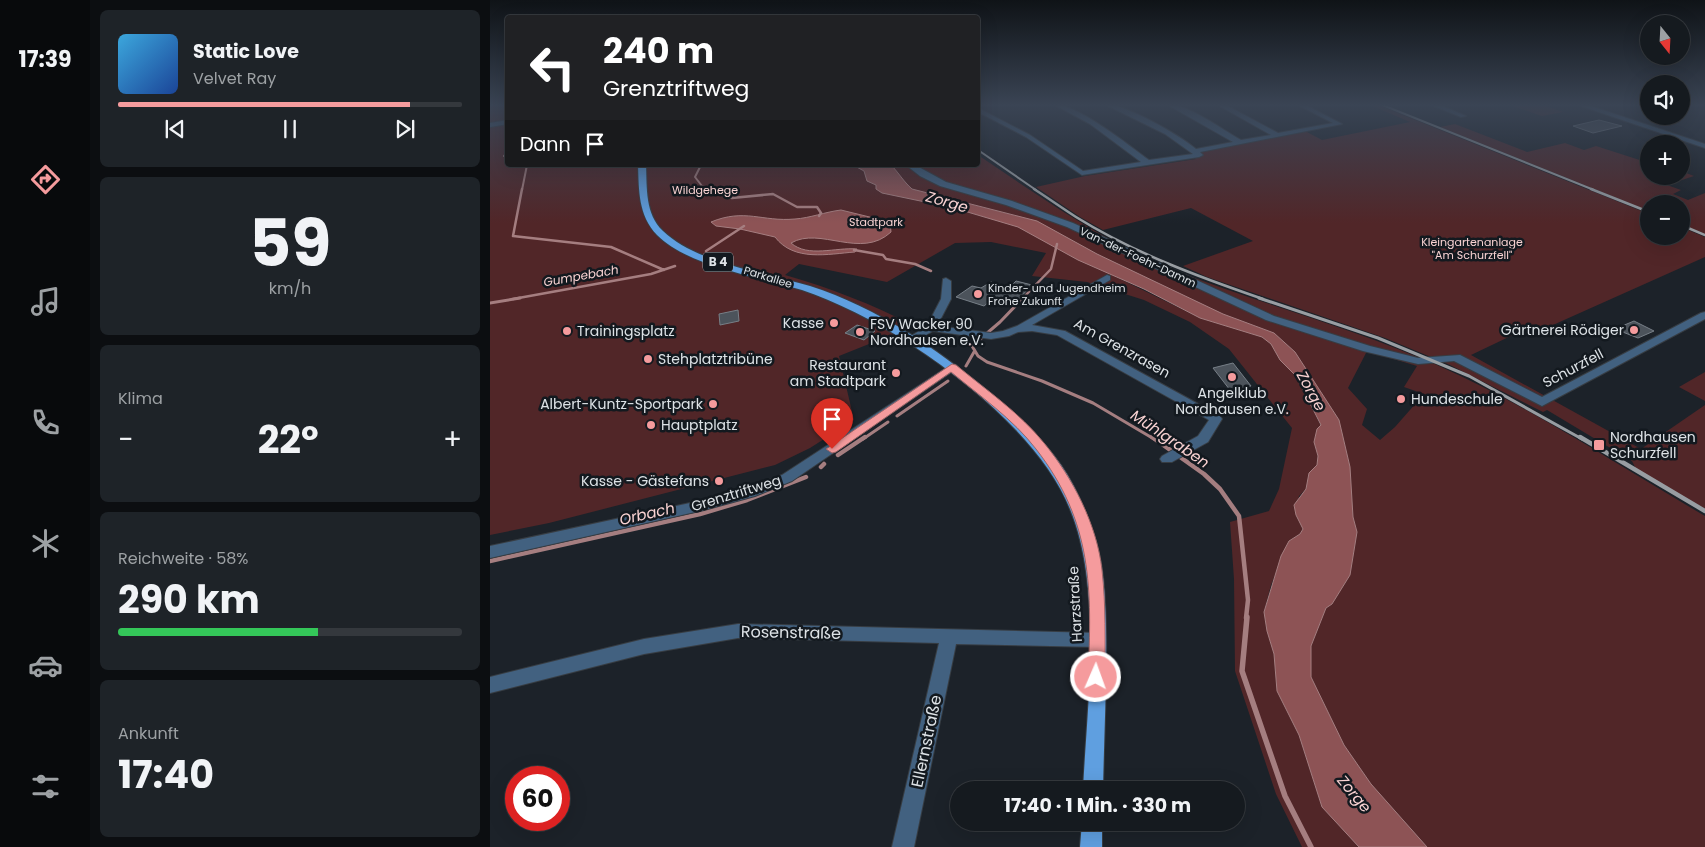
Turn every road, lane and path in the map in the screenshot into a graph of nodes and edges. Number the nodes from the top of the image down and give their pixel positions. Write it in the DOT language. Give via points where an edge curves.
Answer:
graph roads {
  1 [pos="1039,144"];
  2 [pos="1121,144"];
  3 [pos="1182,144"];
  4 [pos="1233,144"];
  5 [pos="1196,153"];
  6 [pos="1148,163"];
  7 [pos="642,167"];
  8 [pos="913,167"];
  9 [pos="1108,278"];
  10 [pos="946,281"];
  11 [pos="1705,314"];
  12 [pos="936,329"];
  13 [pos="1016,329"];
  14 [pos="913,338"];
  15 [pos="1367,349"];
  16 [pos="952,367"];
  17 [pos="1174,455"];
  18 [pos="490,552"];
  19 [pos="950,635"];
  20 [pos="1098,640"];
  21 [pos="490,685"];
  22 [pos="1093,781"];
  23 [pos="1092,831"];
  24 [pos="904,847"];
  25 [pos="1091,847"];
  1 -- 6 [label="street" via="1082,173"];
  2 -- 6 [label="street"];
  3 -- 5 [label="street"];
  4 -- 5 [label="street"];
  5 -- 6 [label="street"];
  7 -- 14 [label="main road, Parkallee / B 4" via="645,212 652,225 671,242 698,256 841,300"];
  8 -- 15 [label="street, Van-der-Foehr-Damm" via="943,184 1070,225 1270,318"];
  9 -- 13 [label="street"];
  10 -- 12 [label="street" via="946,300"];
  11 -- 15 [label="street, Schurzfell" via="1542,402 1456,357 1418,362"];
  12 -- 13 [label="street, Am Grenzrasen" via="986,336"];
  12 -- 14 [label="street"];
  13 -- 17 [label="street, Am Grenzrasen" via="1046,329 1061,334 1216,418 1203,439"];
  14 -- 16 [label="main road, Harzstraße / B 4"];
  16 -- 18 [label="street, Grenztriftweg" via="787,478 704,505"];
  16 -- 20 [label="main road, Harzstraße / B 4" via="1024,428 1064,481 1087,534 1095,570"];
  19 -- 20 [label="street, Rosenstraße"];
  19 -- 21 [label="street, Rosenstraße" via="738,631 696,635"];
  19 -- 24 [label="street, Ellernstraße"];
  20 -- 22 [label="main road, Harzstraße / B 4"];
  23 -- 25 [label="main road"];
}
